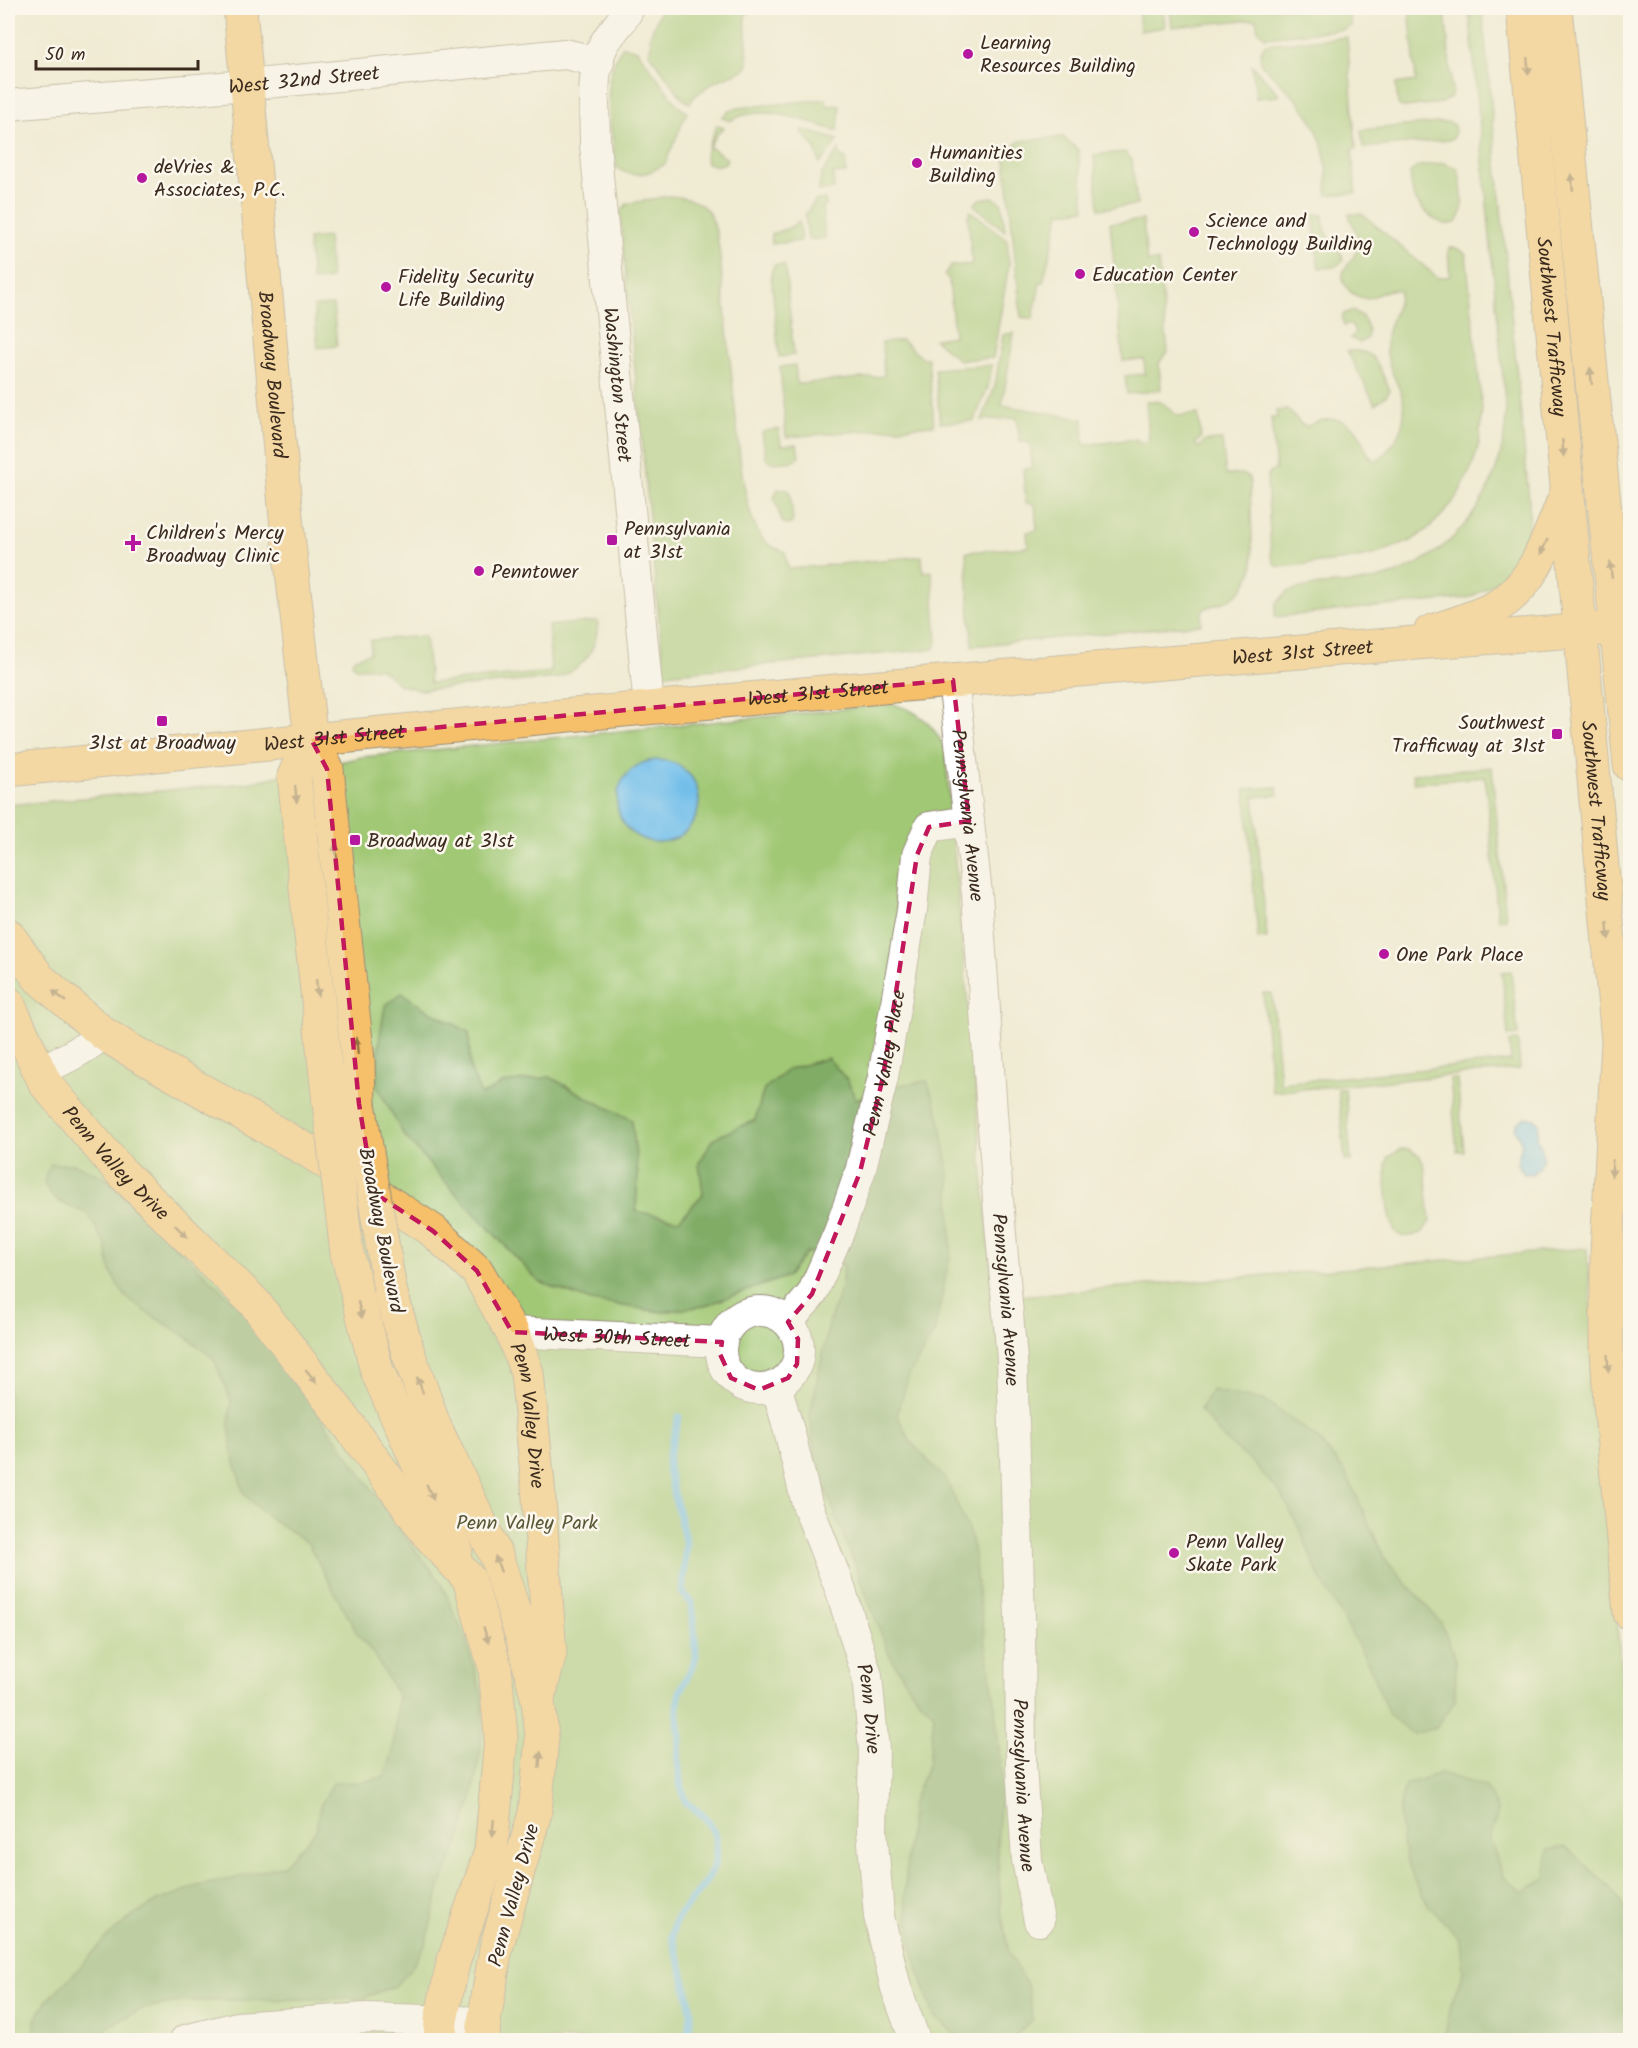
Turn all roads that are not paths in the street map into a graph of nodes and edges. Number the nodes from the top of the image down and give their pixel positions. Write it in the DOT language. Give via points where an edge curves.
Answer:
graph roads {
  1 [pos="240,8"];
  2 [pos="629,8"];
  3 [pos="1523,8"];
  4 [pos="1554,8"];
  5 [pos="599,62"];
  6 [pos="246,85"];
  7 [pos="8,105"];
  8 [pos="1567,493"];
  9 [pos="1626,620"];
  10 [pos="1581,632"];
  11 [pos="1393,646"];
  12 [pos="1584,664"];
  13 [pos="953,680"];
  14 [pos="649,707"];
  15 [pos="311,739"];
  16 [pos="1630,765"];
  17 [pos="8,770"];
  18 [pos="969,821"];
  19 [pos="8,935"];
  20 [pos="8,1003"];
  21 [pos="104,1034"];
  22 [pos="38,1070"];
  23 [pos="344,1104"];
  24 [pos="788,1322"];
  25 [pos="512,1332"];
  26 [pos="722,1342"];
  27 [pos="776,1385"];
  28 [pos="469,1579"];
  29 [pos="1630,1613"];
  30 [pos="538,1700"];
  31 [pos="1040,1921"];
  32 [pos="440,2030"];
  33 [pos="483,2031"];
  34 [pos="185,2040"];
  35 [pos="915,2040"];
  1 -- 6 [label="main road, Broadway Boulevard"];
  2 -- 5 [label="street" via="603,47"];
  3 -- 8 [label="main road, Southwest Trafficway, one-way"];
  9 -- 4 [label="main road, Southwest Trafficway, one-way"];
  5 -- 6 [label="street, West 32nd Street" via="565,54"];
  5 -- 14 [label="street, Washington Street" via="595,144"];
  6 -- 7 [label="street, West 32nd Street"];
  6 -- 15 [label="main road, Broadway Boulevard"];
  8 -- 10 [label="main road, Southwest Trafficway"];
  8 -- 11 [label="main road, one-way" via="1543,551 1516,591 1496,607"];
  9 -- 10 [label="main road, West 31st Street"];
  9 -- 12 [label="main road"];
  9 -- 16 [label="main road, Southwest Trafficway"];
  10 -- 11 [label="main road, West 31st Street"];
  10 -- 12 [label="main road, Southwest Trafficway"];
  11 -- 13 [label="main road, West 31st Street"];
  12 -- 29 [label="main road, Southwest Trafficway, one-way" via="1618,1040 1607,1252 1607,1350"];
  13 -- 14 [label="main road, West 31st Street"];
  13 -- 18 [label="street, Pennsylvania Avenue"];
  14 -- 15 [label="main road, West 31st Street"];
  15 -- 17 [label="main road, West 31st Street"];
  15 -- 23 [label="main road, Broadway Boulevard" via="294,776"];
  18 -- 24 [label="street, Penn Valley Place" via="929,827 917,855 912,910 883,1077 860,1172 812,1294"];
  18 -- 31 [label="street, Pennsylvania Avenue" via="1012,1360 1021,1765 1027,1860"];
  21 -- 19 [label="main road, Penn Valley Drive, one-way" via="39,978"];
  20 -- 22 [label="main road, Penn Valley Drive"];
  21 -- 22 [label="street" via="60,1063"];
  21 -- 25 [label="main road, Penn Valley Drive" via="310,1152 433,1231 477,1271"];
  22 -- 28 [label="main road, Penn Valley Drive, one-way" via="118,1170 254,1302 428,1534"];
  23 -- 28 [label="main road, Broadway Boulevard, one-way, bridge" via="347,1253 377,1371"];
  30 -- 23 [label="main road, Broadway Boulevard, one-way, bridge" via="496,1558 434,1425 408,1352"];
  24 -- 26 [label="street" via="762,1311 747,1313 734,1321"];
  24 -- 27 [label="street" via="798,1339 797,1364 788,1378"];
  25 -- 26 [label="street, West 30th Street"];
  25 -- 30 [label="main road, Penn Valley Drive" via="527,1372 550,1653"];
  26 -- 27 [label="street" via="720,1354 731,1378 742,1386 759,1390"];
  27 -- 35 [label="street, Penn Drive" via="807,1504 841,1591 867,1676 874,1750 872,1830 879,1916 896,1988"];
  28 -- 32 [label="main road, Penn Valley Drive, one-way" via="495,1667 501,1737 491,1851 453,1963"];
  33 -- 30 [label="main road, Penn Valley Drive, one-way" via="496,1948 535,1813 542,1738"];
  32 -- 33 [label="street"];
  32 -- 34 [label="street" via="366,2018 237,2027"];
}
